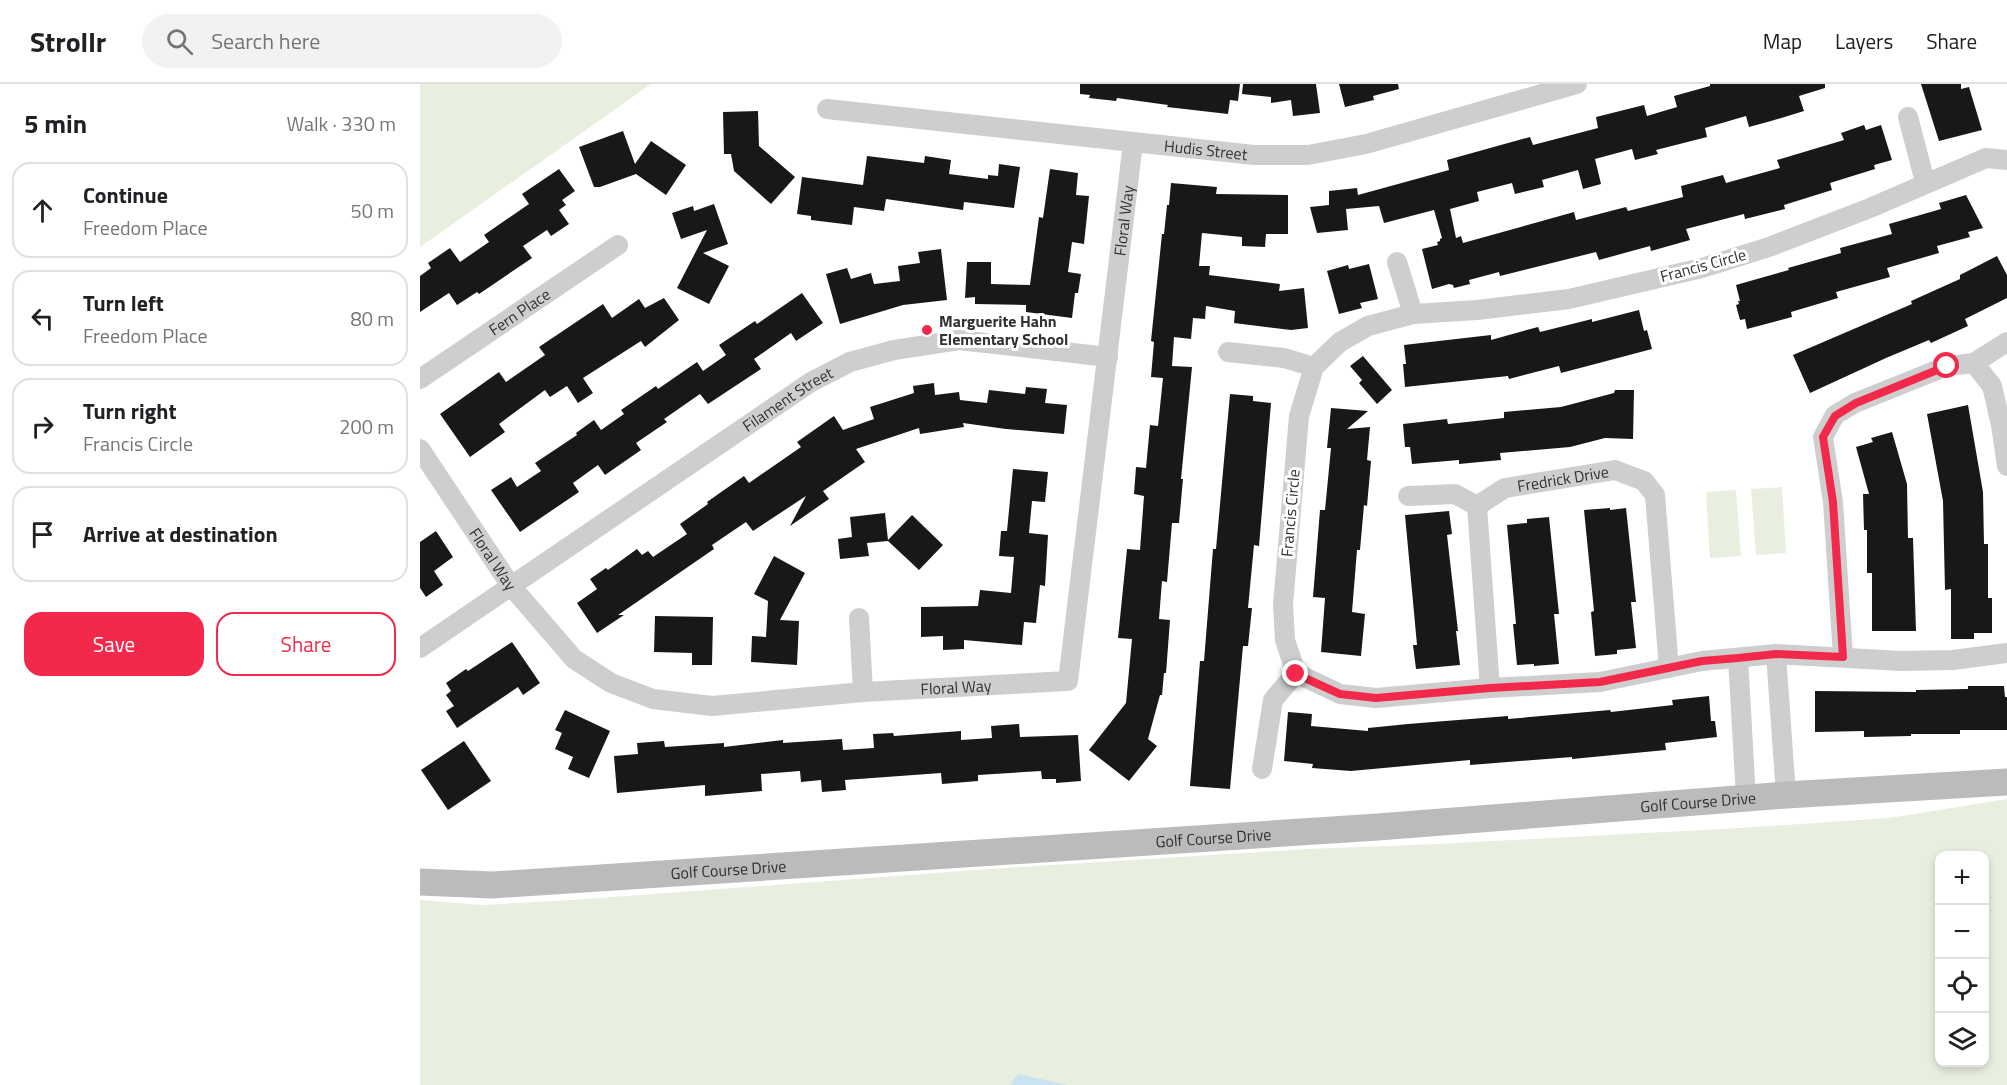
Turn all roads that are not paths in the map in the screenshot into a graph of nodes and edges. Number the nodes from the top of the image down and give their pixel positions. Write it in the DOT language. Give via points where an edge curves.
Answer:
graph roads {
  1 [pos="1577,84"];
  2 [pos="827,108"];
  3 [pos="1908,117"];
  4 [pos="1133,143"];
  5 [pos="2007,160"];
  6 [pos="1925,182"];
  7 [pos="618,245"];
  8 [pos="1397,262"];
  9 [pos="1413,314"];
  10 [pos="2007,342"];
  11 [pos="1228,352"];
  12 [pos="1108,357"];
  13 [pos="1974,363"];
  14 [pos="1314,367"];
  15 [pos="420,379"];
  16 [pos="420,448"];
  17 [pos="2007,466"];
  18 [pos="1408,496"];
  19 [pos="1477,506"];
  20 [pos="511,586"];
  21 [pos="858,618"];
  22 [pos="420,648"];
  23 [pos="2007,653"];
  24 [pos="1776,654"];
  25 [pos="1843,657"];
  26 [pos="1738,658"];
  27 [pos="1669,668"];
  28 [pos="1296,674"];
  29 [pos="1490,688"];
  30 [pos="863,692"];
  31 [pos="1262,769"];
  32 [pos="2007,782"];
  33 [pos="1786,795"];
  34 [pos="1746,798"];
  35 [pos="420,882"];
  1 -- 4 [label="street, Hudis Street" via="1366,144 1308,155 1254,155"];
  2 -- 4 [label="street, Hudis Street"];
  3 -- 6 [label="street"];
  4 -- 12 [label="street, Floral Way"];
  5 -- 6 [label="street, Francis Circle" via="1986,158"];
  6 -- 9 [label="street, Francis Circle" via="1769,247 1702,267 1569,299"];
  7 -- 15 [label="street, Fern Place"];
  8 -- 9 [label="street"];
  9 -- 14 [label="street, Francis Circle" via="1368,326 1340,342"];
  10 -- 13 [label="street"];
  11 -- 14 [label="street" via="1284,358"];
  12 -- 20 [label="street, Filament Street" via="958,340 850,362 811,382"];
  12 -- 30 [label="street, Floral Way" via="1068,681"];
  13 -- 17 [label="street" via="1992,386"];
  13 -- 25 [label="street" via="1947,366 1856,403 1835,416 1823,437 1833,502"];
  14 -- 28 [label="street, Francis Circle" via="1299,416 1283,605 1285,640"];
  16 -- 20 [label="street, Floral Way"];
  18 -- 19 [label="street" via="1455,494"];
  19 -- 27 [label="street, Fredrick Drive" via="1504,488 1615,470 1644,481 1655,495"];
  19 -- 29 [label="street"];
  20 -- 22 [label="street, Filament Street"];
  20 -- 30 [label="street, Floral Way" via="574,659 611,683 653,699 712,706"];
  21 -- 30 [label="street"];
  23 -- 25 [label="street" via="1953,660"];
  24 -- 25 [label="street"];
  24 -- 26 [label="street"];
  24 -- 33 [label="street"];
  26 -- 27 [label="street"];
  26 -- 34 [label="street"];
  27 -- 29 [label="street" via="1600,682"];
  28 -- 29 [label="street" via="1340,694 1376,698"];
  28 -- 31 [label="street" via="1273,700"];
  32 -- 33 [label="street, Golf Course Drive"];
  33 -- 34 [label="street, Golf Course Drive"];
  34 -- 35 [label="street, Golf Course Drive" via="1378,827 492,885"];
}
